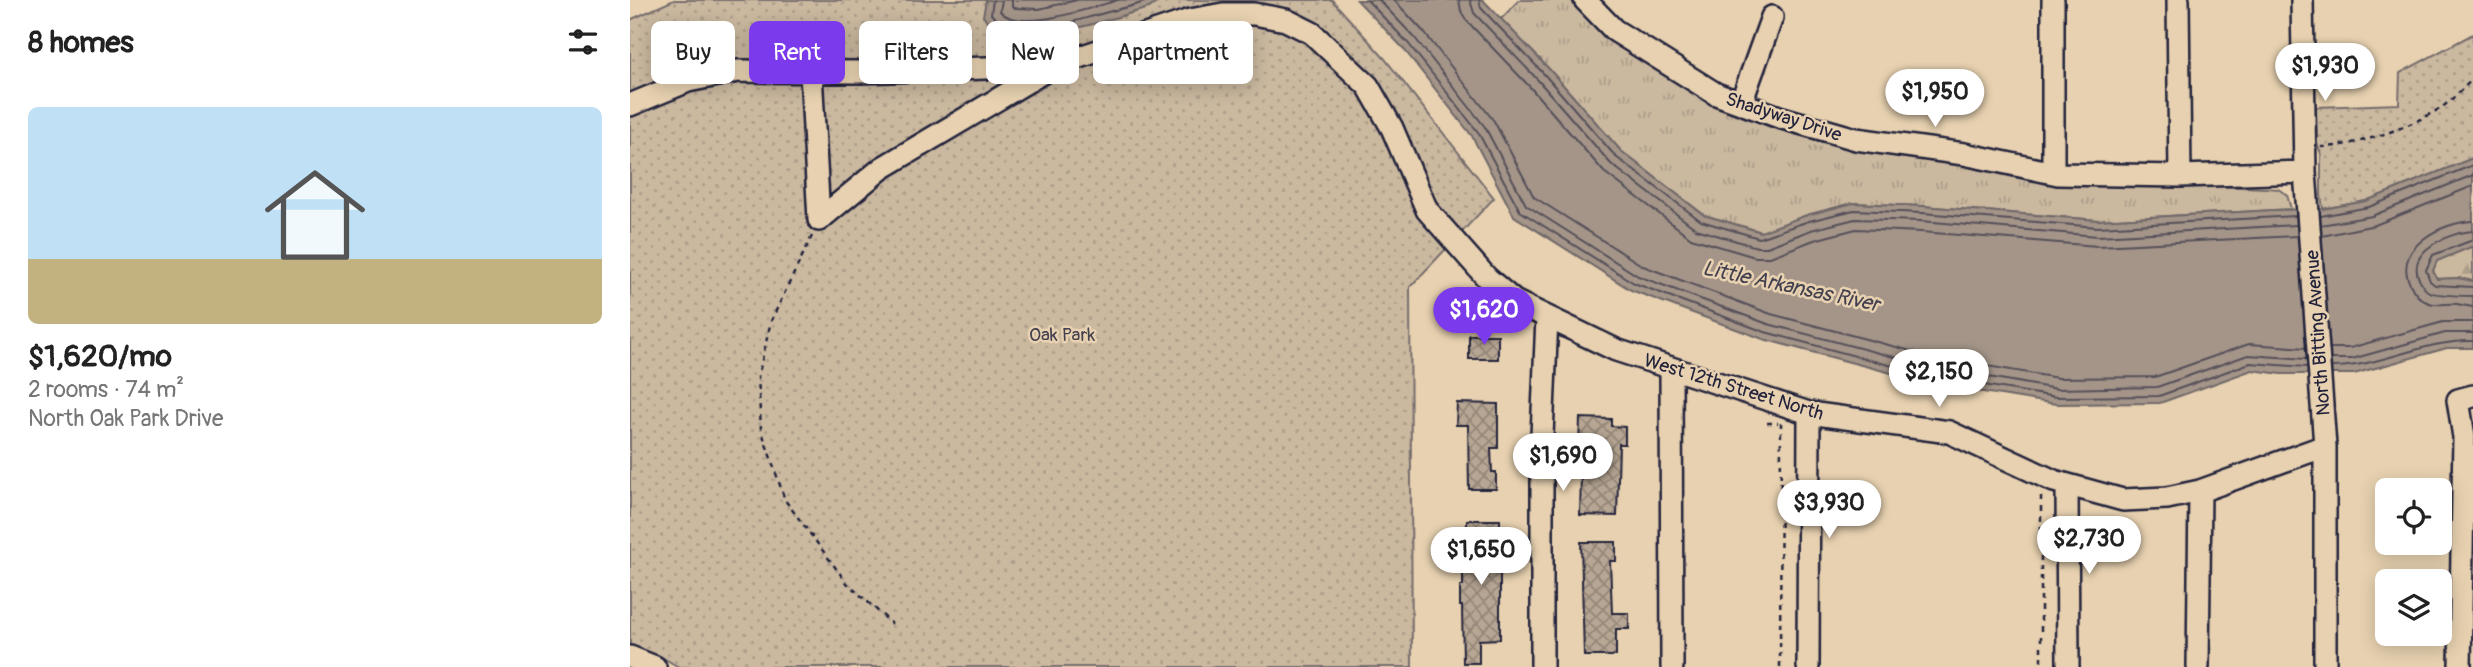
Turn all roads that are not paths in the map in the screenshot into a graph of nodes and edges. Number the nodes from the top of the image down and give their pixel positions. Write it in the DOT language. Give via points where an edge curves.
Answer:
graph roads {
  1 [pos="1585,0"];
  2 [pos="2053,0"];
  3 [pos="2178,0"];
  4 [pos="2302,0"];
  5 [pos="1772,17"];
  6 [pos="1079,57"];
  7 [pos="986,68"];
  8 [pos="749,71"];
  9 [pos="845,71"];
  10 [pos="812,84"];
  11 [pos="1023,84"];
  12 [pos="1741,103"];
  13 [pos="630,106"];
  14 [pos="2305,172"];
  15 [pos="2053,173"];
  16 [pos="2180,176"];
  17 [pos="1547,317"];
  18 [pos="1671,368"];
  19 [pos="2466,398"];
  20 [pos="1809,413"];
  21 [pos="2325,446"];
  22 [pos="2067,486"];
  23 [pos="2200,491"];
  24 [pos="630,657"];
  25 [pos="655,667"];
  26 [pos="1542,667"];
  27 [pos="1672,667"];
  28 [pos="1808,667"];
  29 [pos="2068,667"];
  30 [pos="2198,667"];
  31 [pos="2325,667"];
  32 [pos="2460,667"];
  1 -- 12 [label="street, Shadyway Drive" via="1614,30 1716,94"];
  2 -- 15 [label="street"];
  3 -- 16 [label="street"];
  4 -- 14 [label="street, North Bitting Avenue"];
  5 -- 12 [label="street"];
  6 -- 17 [label="street, West 12th Street North" via="1190,20 1223,14 1286,20 1312,33 1367,86 1392,128 1427,210 1454,243 1514,301"];
  7 -- 9 [label="street"];
  8 -- 13 [label="street" via="688,81"];
  10 -- 11 [label="street" via="819,220 882,168"];
  12 -- 15 [label="street, Shadyway Drive" via="1856,139"];
  14 -- 16 [label="street, Shadyway Drive"];
  14 -- 21 [label="street, North Bitting Avenue"];
  15 -- 16 [label="street, Shadyway Drive"];
  17 -- 18 [label="street, West 12th Street North" via="1616,350"];
  17 -- 26 [label="street"];
  18 -- 20 [label="street, West 12th Street North"];
  18 -- 27 [label="street"];
  19 -- 32 [label="street"];
  20 -- 22 [label="street, West 12th Street North" via="1949,432"];
  20 -- 28 [label="street"];
  21 -- 23 [label="street, West 12th Street North"];
  21 -- 31 [label="street, North Bitting Avenue"];
  22 -- 23 [label="street, West 12th Street North" via="2123,500"];
  22 -- 29 [label="street"];
  23 -- 30 [label="street"];
  24 -- 25 [label="street"];
}
